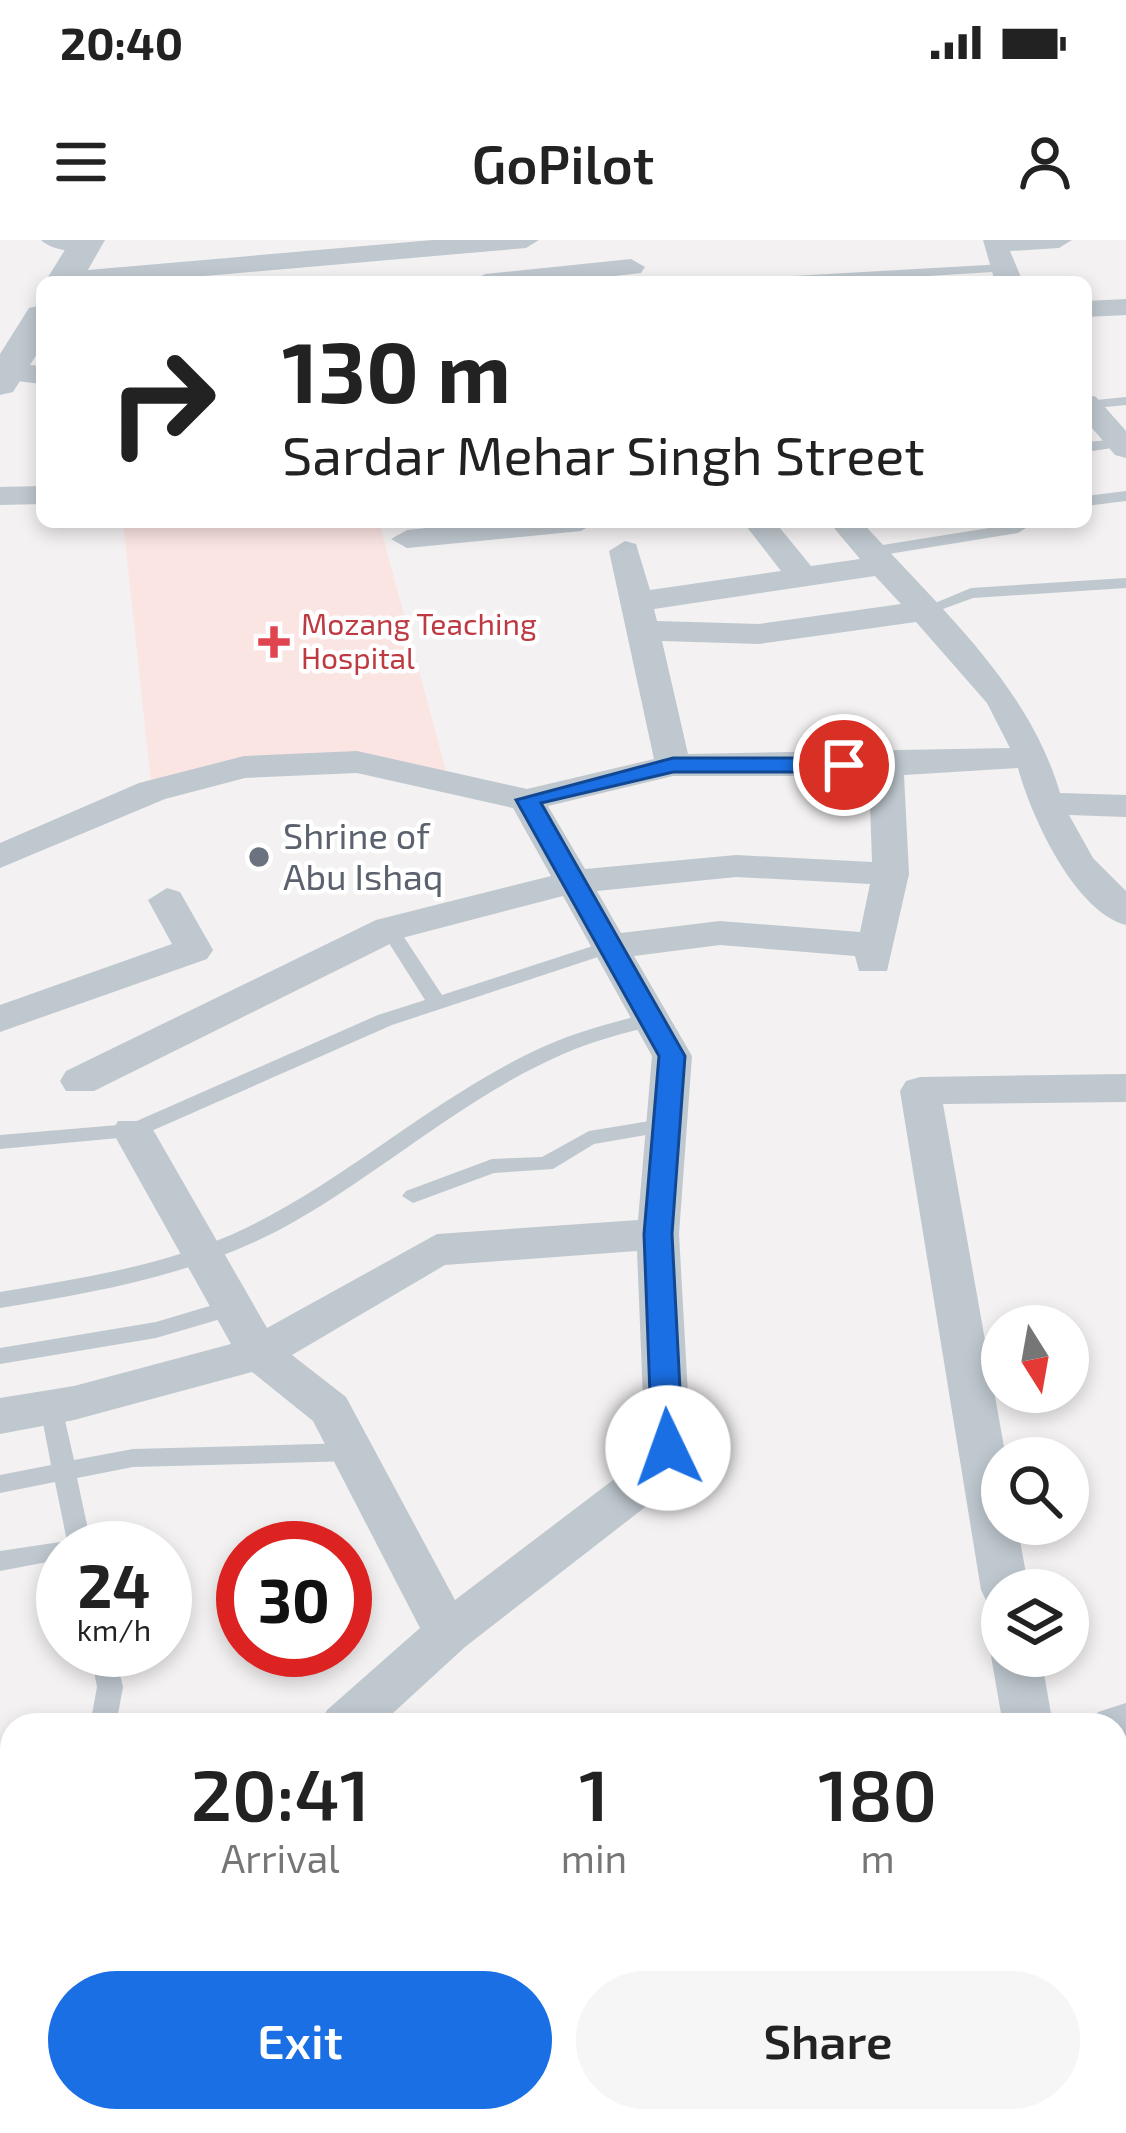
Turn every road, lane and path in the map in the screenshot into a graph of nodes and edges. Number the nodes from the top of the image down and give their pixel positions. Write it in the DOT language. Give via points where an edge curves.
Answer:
graph roads {
  1 [pos="526,240"];
  2 [pos="609,240"];
  3 [pos="1059,240"];
  4 [pos="76,241"];
  5 [pos="478,242"];
  6 [pos="416,245"];
  7 [pos="352,269"];
  8 [pos="218,274"];
  9 [pos="637,275"];
  10 [pos="1007,275"];
  11 [pos="66,276"];
  12 [pos="174,276"];
  13 [pos="964,276"];
  14 [pos="1126,307"];
  15 [pos="1092,309"];
  16 [pos="36,327"];
  17 [pos="14,366"];
  18 [pos="1126,401"];
  19 [pos="1092,404"];
  20 [pos="1092,411"];
  21 [pos="1123,446"];
  22 [pos="1092,447"];
  23 [pos="0,496"];
  24 [pos="36,496"];
  25 [pos="1126,496"];
  26 [pos="1092,500"];
  27 [pos="520,528"];
  28 [pos="764,528"];
  29 [pos="850,528"];
  30 [pos="1018,528"];
  31 [pos="407,539"];
  32 [pos="625,551"];
  33 [pos="876,559"];
  34 [pos="803,577"];
  35 [pos="1126,583"];
  36 [pos="924,611"];
  37 [pos="640,616"];
  38 [pos="1032,757"];
  39 [pos="673,765"];
  40 [pos="886,765"];
  41 [pos="527,800"];
  42 [pos="1045,803"];
  43 [pos="1126,806"];
  44 [pos="0,857"];
  45 [pos="891,874"];
  46 [pos="573,882"];
  47 [pos="167,900"];
  48 [pos="1126,913"];
  49 [pos="389,929"];
  50 [pos="609,947"];
  51 [pos="437,1003"];
  52 [pos="0,1019"];
  53 [pos="650,1020"];
  54 [pos="80,1081"];
  55 [pos="1126,1088"];
  56 [pos="662,1126"];
  57 [pos="134,1131"];
  58 [pos="0,1142"];
  59 [pos="412,1196"];
  60 [pos="658,1234"];
  61 [pos="204,1256"];
  62 [pos="0,1300"];
  63 [pos="233,1307"];
  64 [pos="259,1353"];
  65 [pos="0,1356"];
  66 [pos="51,1407"];
  67 [pos="0,1416"];
  68 [pos="352,1452"];
  69 [pos="64,1472"];
  70 [pos="0,1484"];
  71 [pos="69,1521"];
  72 [pos="36,1554"];
  73 [pos="0,1561"];
  74 [pos="1001,1569"];
  75 [pos="448,1633"];
  76 [pos="108,1677"];
  77 [pos="1020,1677"];
  78 [pos="106,1713"];
  79 [pos="358,1713"];
  80 [pos="1026,1713"];
  1 -- 5 [label="street"];
  2 -- 9 [label="street"];
  3 -- 10 [label="street" via="994,244"];
  4 -- 11 [label="street"];
  5 -- 6 [label="street"];
  6 -- 7 [label="street"];
  7 -- 8 [label="street"];
  8 -- 12 [label="street"];
  10 -- 13 [label="lane"];
  14 -- 15 [label="street"];
  16 -- 17 [label="street"];
  18 -- 19 [label="lane"];
  20 -- 21 [label="street"];
  21 -- 22 [label="lane"];
  23 -- 24 [label="street"];
  25 -- 26 [label="lane"];
  27 -- 31 [label="street"];
  28 -- 34 [label="street"];
  29 -- 33 [label="street"];
  30 -- 33 [label="lane"];
  32 -- 37 [label="street"];
  33 -- 34 [label="street"];
  33 -- 36 [label="street"];
  34 -- 37 [label="street"];
  35 -- 36 [label="lane" via="971,593"];
  36 -- 37 [label="street" via="759,634"];
  36 -- 38 [label="street" via="1002,700"];
  37 -- 39 [label="street"];
  38 -- 40 [label="street"];
  38 -- 42 [label="street"];
  39 -- 40 [label="street"];
  39 -- 41 [label="street"];
  40 -- 45 [label="street"];
  41 -- 44 [label="street" via="357,762 244,767 152,790"];
  41 -- 46 [label="street"];
  42 -- 43 [label="street"];
  42 -- 48 [label="street" via="1078,864"];
  45 -- 46 [label="street" via="736,866"];
  45 -- 50 [label="street" via="875,954 720,933"];
  46 -- 49 [label="street"];
  46 -- 50 [label="street"];
  47 -- 52 [label="street" via="194,950"];
  49 -- 51 [label="lane"];
  49 -- 54 [label="street"];
  50 -- 51 [label="lane"];
  50 -- 53 [label="street"];
  51 -- 57 [label="lane"];
  53 -- 56 [label="street" via="672,1056"];
  53 -- 61 [label="lane" via="583,1034 509,1072 288,1215"];
  55 -- 74 [label="street" via="920,1091"];
  56 -- 59 [label="lane" via="589,1138 546,1164 492,1166"];
  56 -- 60 [label="street"];
  57 -- 58 [label="lane"];
  57 -- 61 [label="street"];
  60 -- 64 [label="street" via="437,1250"];
  60 -- 75 [label="street" via="668,1448 655,1474"];
  61 -- 62 [label="lane" via="156,1274"];
  61 -- 63 [label="street"];
  63 -- 64 [label="street"];
  63 -- 65 [label="lane" via="156,1330"];
  64 -- 66 [label="street"];
  64 -- 68 [label="street" via="330,1409"];
  66 -- 67 [label="street"];
  66 -- 69 [label="lane"];
  68 -- 69 [label="lane" via="133,1458"];
  68 -- 75 [label="street"];
  69 -- 70 [label="lane"];
  69 -- 71 [label="lane"];
  72 -- 73 [label="lane"];
  75 -- 79 [label="street"];
  76 -- 78 [label="lane"];
  77 -- 80 [label="street"];
}
